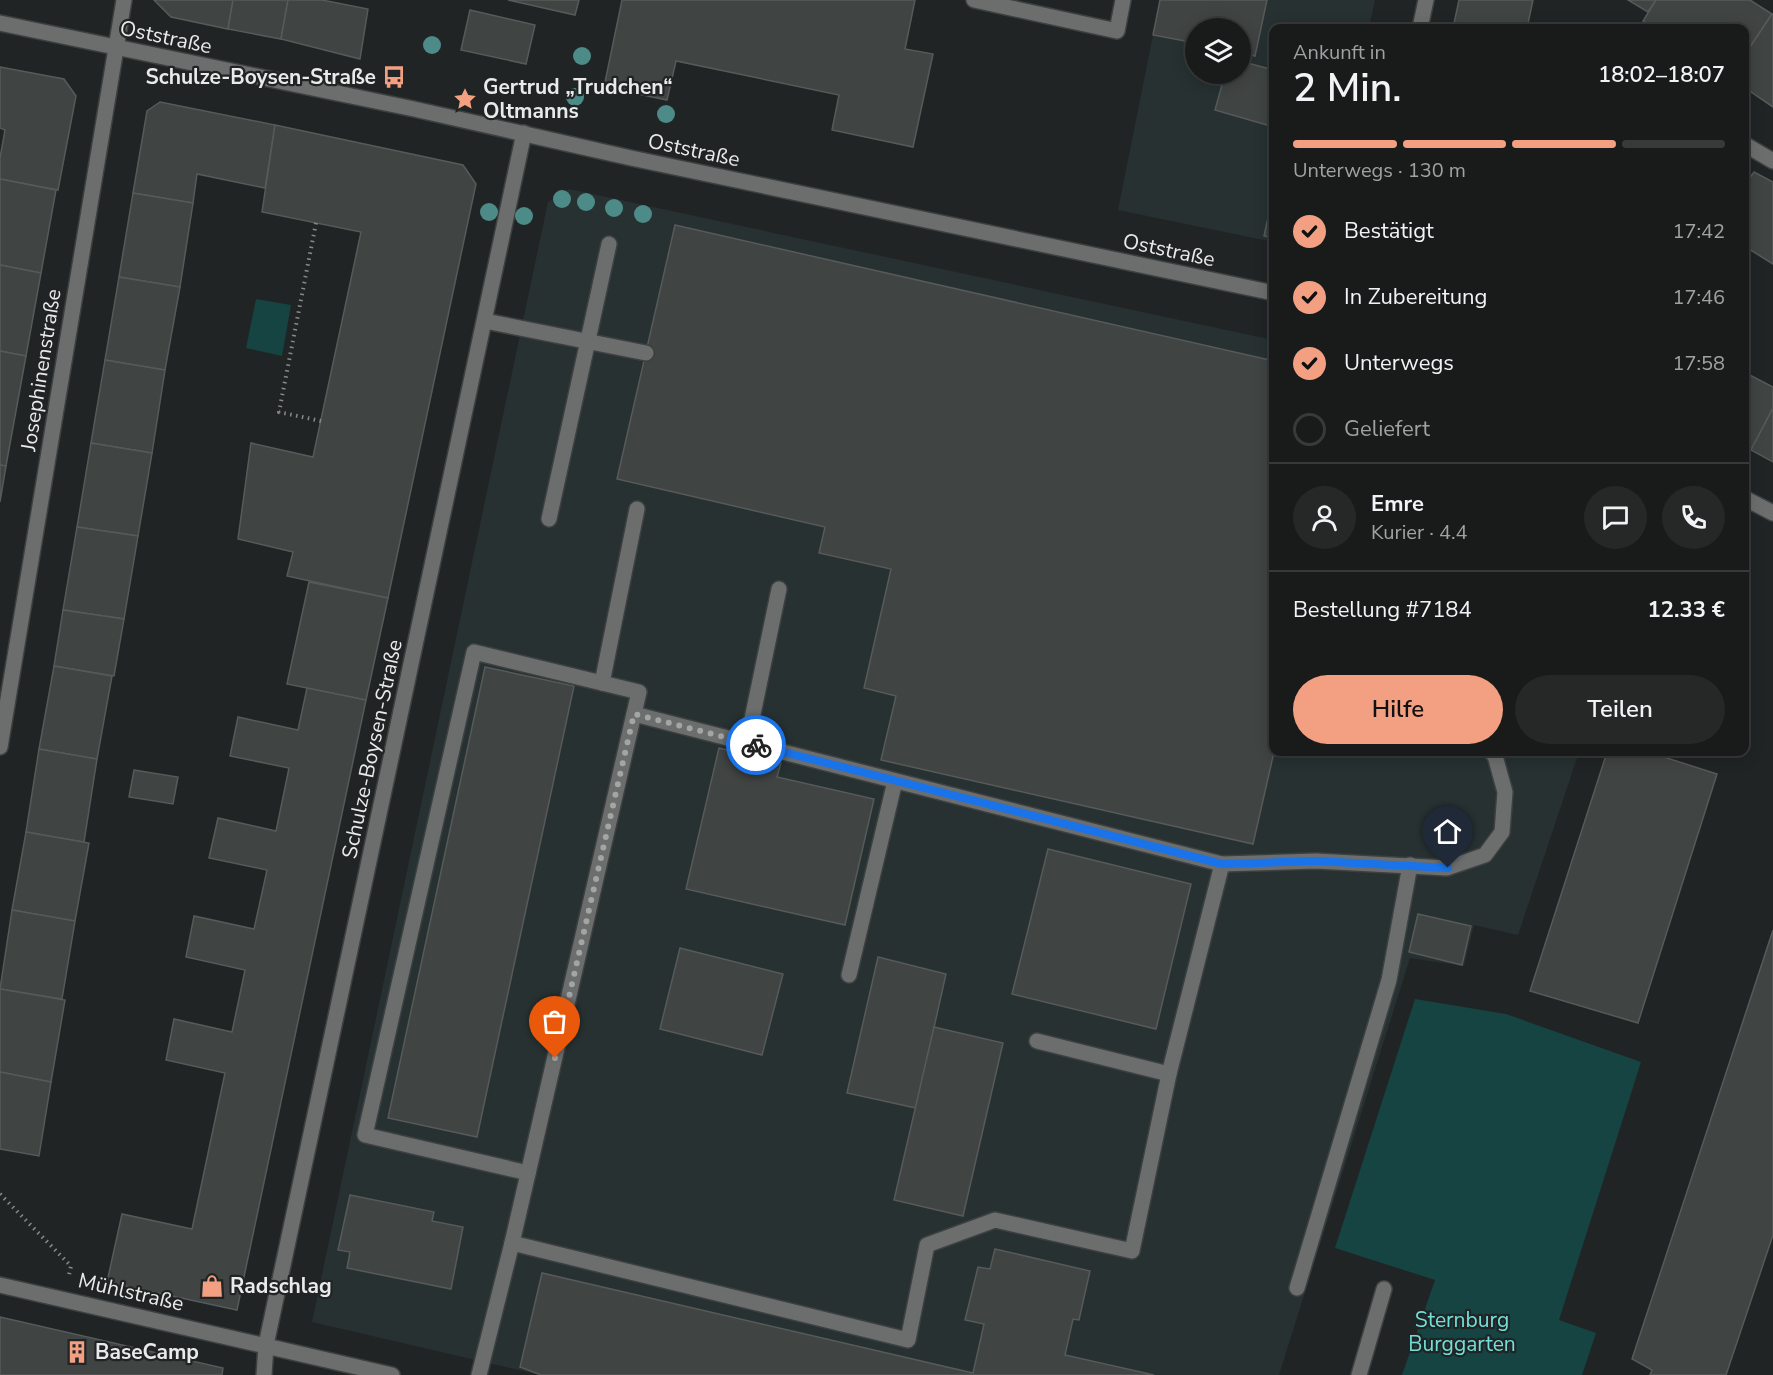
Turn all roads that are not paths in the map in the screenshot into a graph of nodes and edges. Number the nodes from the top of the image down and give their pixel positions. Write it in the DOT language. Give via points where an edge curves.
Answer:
graph roads {
  1 [pos="124,0"];
  2 [pos="974,0"];
  3 [pos="1123,0"];
  4 [pos="1426,0"];
  5 [pos="995,2"];
  6 [pos="0,23"];
  7 [pos="1421,24"];
  8 [pos="115,48"];
  9 [pos="524,133"];
  10 [pos="1749,147"];
  11 [pos="1773,161"];
  12 [pos="609,244"];
  13 [pos="1269,292"];
  14 [pos="485,321"];
  15 [pos="587,342"];
  16 [pos="646,353"];
  17 [pos="1749,501"];
  18 [pos="637,509"];
  19 [pos="1773,513"];
  20 [pos="549,519"];
  21 [pos="779,589"];
  22 [pos="602,683"];
  23 [pos="634,714"];
  24 [pos="747,743"];
  25 [pos="0,747"];
  26 [pos="1495,756"];
  27 [pos="895,781"];
  28 [pos="1222,864"];
  29 [pos="1410,865"];
  30 [pos="849,975"];
  31 [pos="1037,1041"];
  32 [pos="1169,1074"];
  33 [pos="528,1173"];
  34 [pos="512,1244"];
  35 [pos="0,1285"];
  36 [pos="1297,1288"];
  37 [pos="1384,1289"];
  38 [pos="266,1345"];
  39 [pos="264,1375"];
  40 [pos="392,1375"];
  41 [pos="479,1375"];
  42 [pos="1359,1375"];
  1 -- 8 [label="street, Josephinenstraße"];
  2 -- 5 [label="street"];
  3 -- 5 [label="street" via="1117,31"];
  4 -- 7 [label="street"];
  6 -- 8 [label="street, Oststraße"];
  8 -- 9 [label="street, Oststraße"];
  8 -- 25 [label="street, Josephinenstraße"];
  9 -- 13 [label="street, Oststraße"];
  9 -- 14 [label="street, Schulze-Boysen-Straße"];
  10 -- 11 [label="street"];
  12 -- 15 [label="street"];
  14 -- 15 [label="street"];
  14 -- 38 [label="street, Schulze-Boysen-Straße"];
  15 -- 16 [label="street"];
  15 -- 20 [label="street"];
  17 -- 19 [label="street"];
  18 -- 22 [label="street"];
  21 -- 24 [label="street"];
  22 -- 23 [label="street" via="639,692"];
  22 -- 33 [label="street" via="474,652 365,1135"];
  23 -- 24 [label="street"];
  23 -- 33 [label="street"];
  24 -- 27 [label="street"];
  26 -- 29 [label="street" via="1505,792 1502,832 1485,855 1448,868"];
  27 -- 28 [label="street"];
  27 -- 30 [label="street"];
  28 -- 29 [label="street" via="1316,861"];
  28 -- 32 [label="street"];
  29 -- 36 [label="street" via="1389,980"];
  31 -- 32 [label="street"];
  32 -- 34 [label="street" via="1132,1251 994,1220 927,1245 908,1340"];
  33 -- 34 [label="street"];
  34 -- 41 [label="street"];
  35 -- 38 [label="street, Mühlstraße"];
  37 -- 42 [label="street"];
  38 -- 39 [label="street, Schulze-Boysen-Straße"];
  38 -- 40 [label="street, Mühlstraße"];
}
